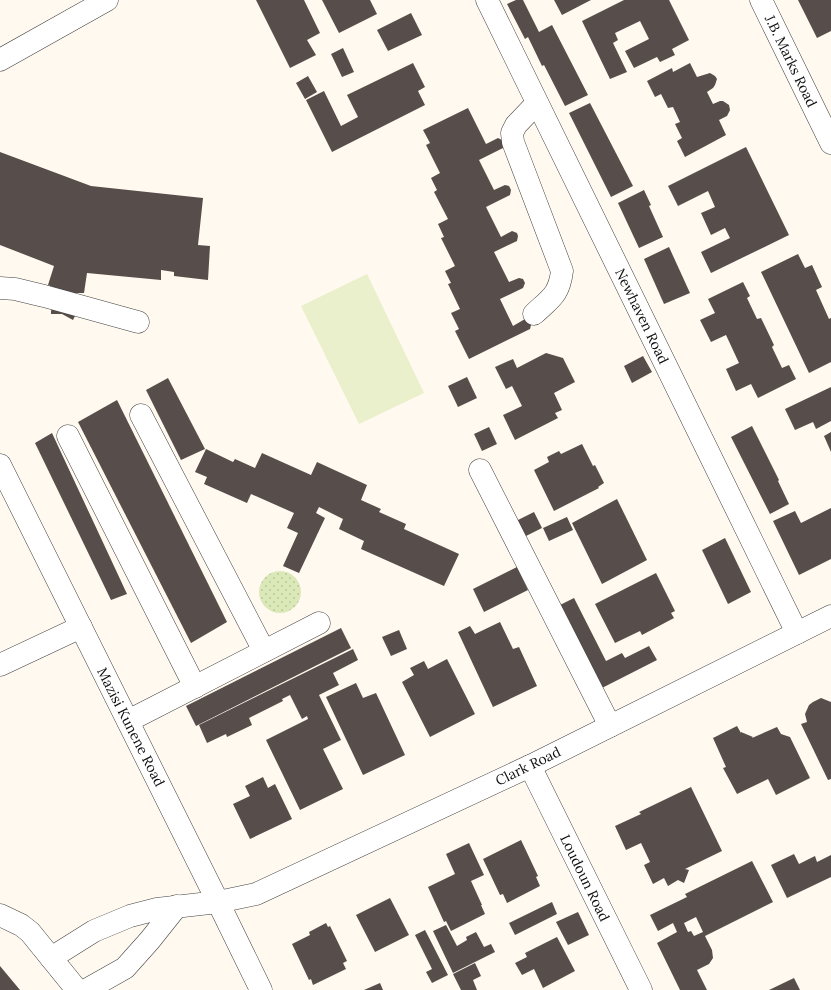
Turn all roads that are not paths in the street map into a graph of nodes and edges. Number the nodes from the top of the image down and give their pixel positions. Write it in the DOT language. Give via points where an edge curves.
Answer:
graph roads {
  1 [pos="107,0"];
  2 [pos="487,0"];
  3 [pos="761,0"];
  4 [pos="0,60"];
  5 [pos="537,103"];
  6 [pos="831,143"];
  7 [pos="0,288"];
  8 [pos="534,314"];
  9 [pos="138,322"];
  10 [pos="141,415"];
  11 [pos="68,436"];
  12 [pos="0,465"];
  13 [pos="480,470"];
  14 [pos="5,489"];
  15 [pos="831,616"];
  16 [pos="319,623"];
  17 [pos="81,627"];
  18 [pos="797,633"];
  19 [pos="264,651"];
  20 [pos="0,665"];
  21 [pos="195,687"];
  22 [pos="128,721"];
  23 [pos="610,726"];
  24 [pos="530,766"];
  25 [pos="218,902"];
  26 [pos="177,906"];
  27 [pos="0,914"];
  28 [pos="51,958"];
  29 [pos="77,990"];
  30 [pos="86,990"];
  31 [pos="261,990"];
  32 [pos="641,990"];
  1 -- 4 [label="street"];
  2 -- 5 [label="street, Newhaven Road"];
  3 -- 6 [label="street, J.B. Marks Road"];
  5 -- 8 [label="street" via="516,125 512,133 513,142 562,271 561,284 555,295"];
  5 -- 18 [label="street, Newhaven Road"];
  7 -- 9 [label="street" via="44,296"];
  10 -- 19 [label="street"];
  11 -- 21 [label="street"];
  12 -- 14 [label="street, Mazisi Kunene Road"];
  13 -- 23 [label="street"];
  14 -- 17 [label="street, Mazisi Kunene Road"];
  15 -- 18 [label="street, Clark Road"];
  16 -- 19 [label="street"];
  17 -- 20 [label="street"];
  17 -- 22 [label="street, Mazisi Kunene Road"];
  18 -- 23 [label="street, Clark Road"];
  19 -- 21 [label="street"];
  21 -- 22 [label="street"];
  22 -- 25 [label="street, Mazisi Kunene Road"];
  23 -- 24 [label="street, Clark Road"];
  24 -- 25 [label="street, Clark Road" via="256,894"];
  24 -- 32 [label="street, Loudoun Road"];
  25 -- 26 [label="street, Clark Road"];
  25 -- 31 [label="street, Mazisi Kunene Road"];
  26 -- 28 [label="street, Clark Road" via="157,908 94,930"];
  26 -- 30 [label="street" via="125,968"];
  27 -- 28 [label="street" via="30,932"];
  28 -- 29 [label="street"];
}
